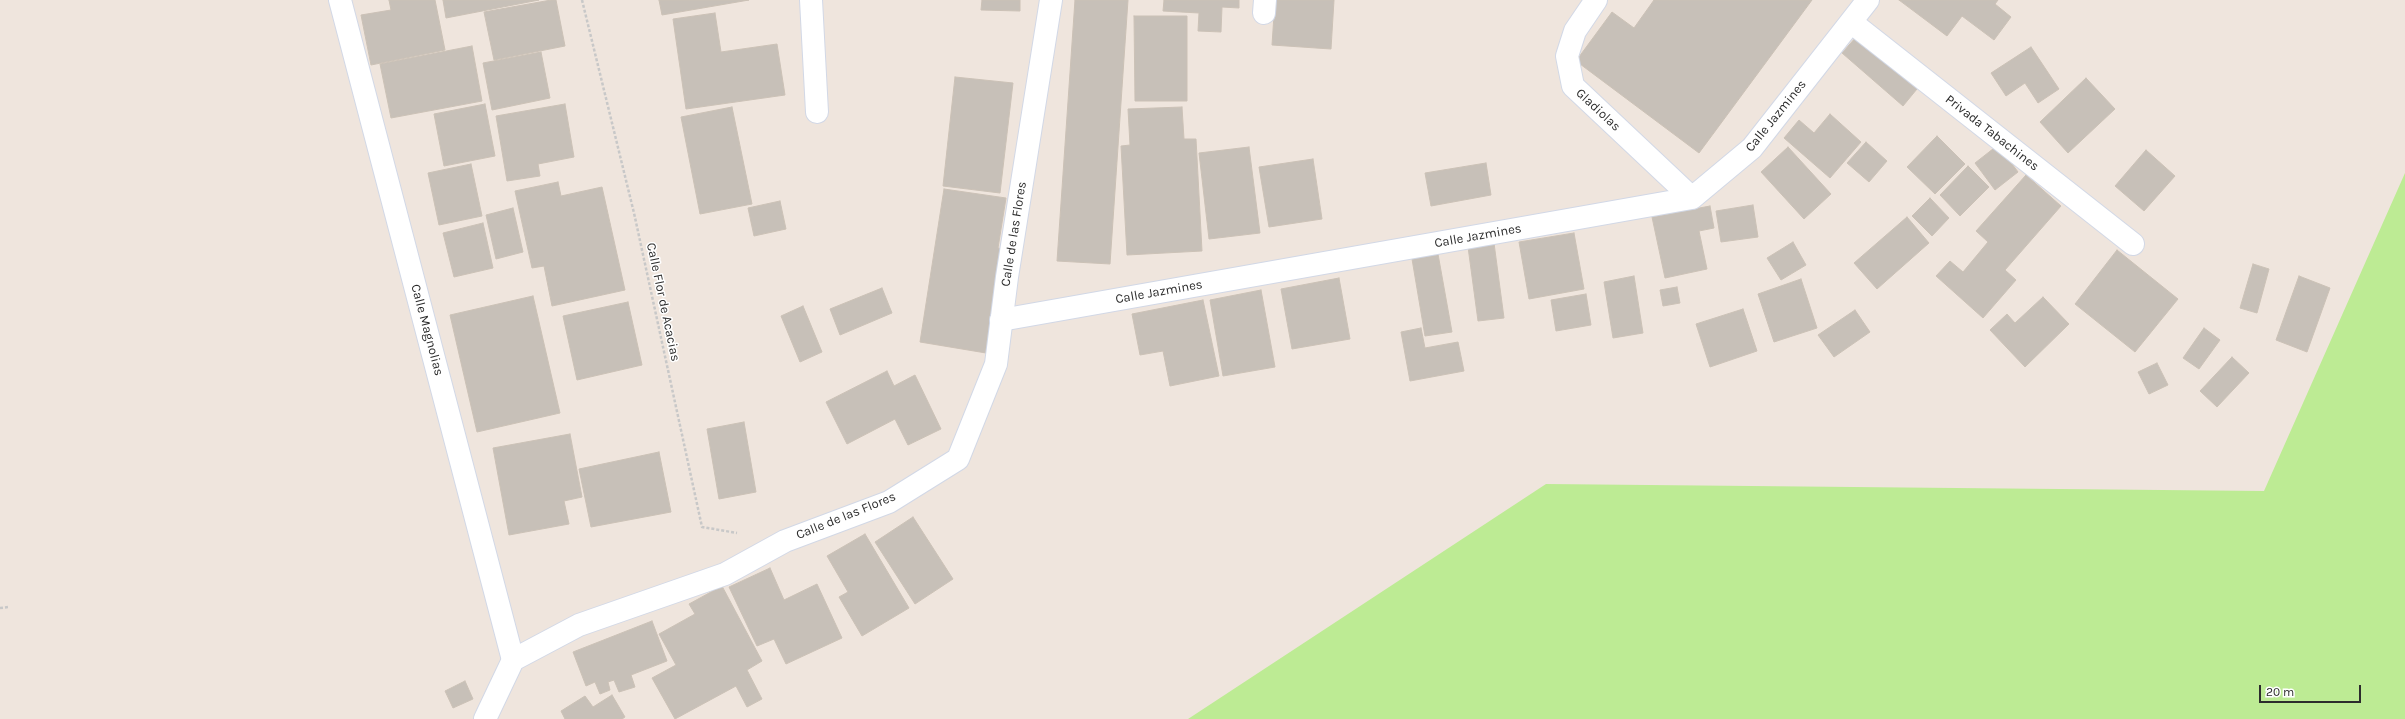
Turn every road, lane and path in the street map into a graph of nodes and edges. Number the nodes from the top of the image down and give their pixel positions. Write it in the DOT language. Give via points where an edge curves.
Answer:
graph roads {
  1 [pos="340,0"];
  2 [pos="582,0"];
  3 [pos="810,0"];
  4 [pos="1051,0"];
  5 [pos="1596,0"];
  6 [pos="1868,0"];
  7 [pos="1850,22"];
  8 [pos="817,112"];
  9 [pos="1692,198"];
  10 [pos="2134,244"];
  11 [pos="1001,320"];
  12 [pos="740,533"];
  13 [pos="9,607"];
  14 [pos="0,608"];
  15 [pos="513,660"];
  16 [pos="485,719"];
  1 -- 15 [label="street, Calle Magnolias"];
  2 -- 12 [label="path, Calle Flor de Acacias" via="634,213 702,527"];
  3 -- 8 [label="street"];
  4 -- 11 [label="street, Calle de las Flores"];
  5 -- 9 [label="street, Gladiolas" via="1575,31 1567,56 1573,86"];
  6 -- 7 [label="street, Calle Jazmines"];
  7 -- 9 [label="street, Calle Jazmines" via="1752,148"];
  7 -- 10 [label="street, Privada Tabachines"];
  9 -- 11 [label="street, Calle Jazmines"];
  11 -- 15 [label="street, Calle de las Flores" via="996,364 958,459 889,502 785,541 725,574 578,625"];
  13 -- 14 [label="path"];
  15 -- 16 [label="street"];
}
